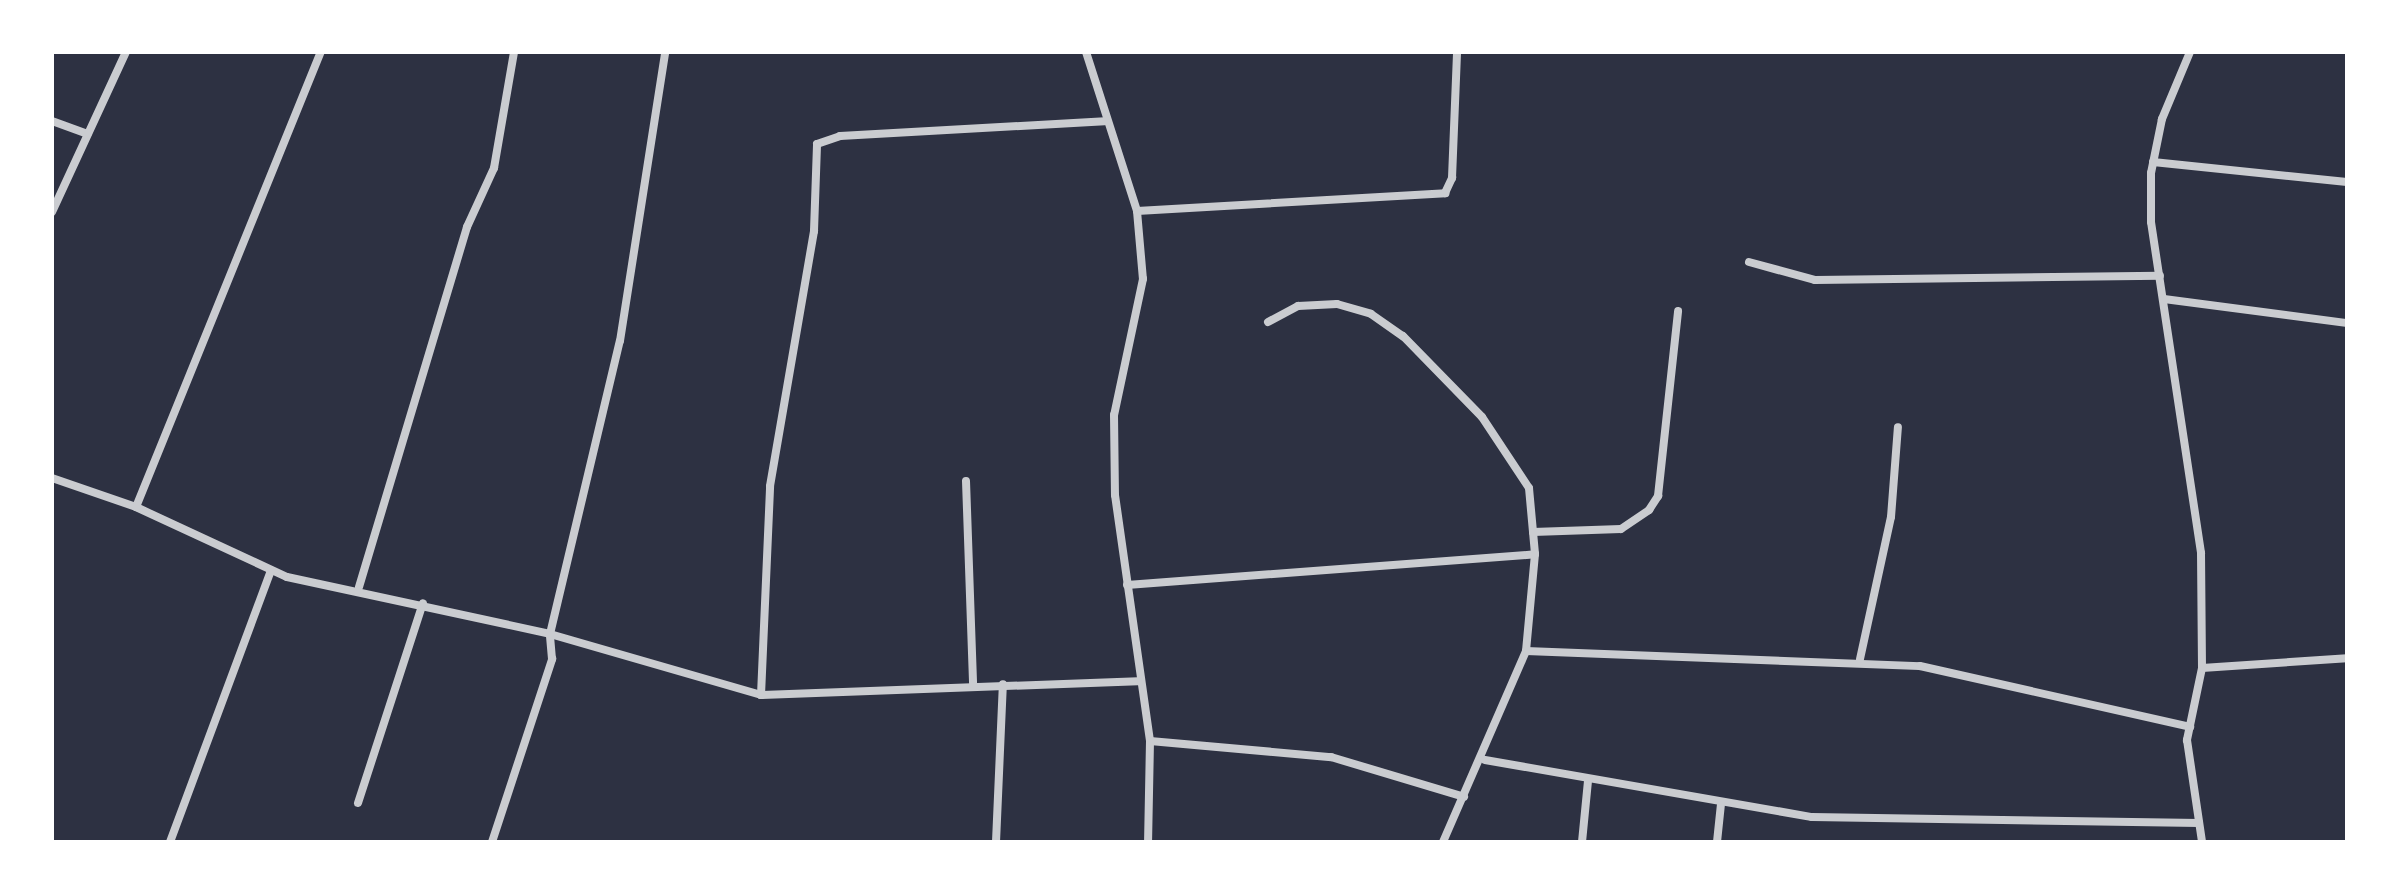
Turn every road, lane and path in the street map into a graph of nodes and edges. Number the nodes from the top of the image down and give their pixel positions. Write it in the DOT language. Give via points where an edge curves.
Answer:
graph roads {
  1 [pos="126,52"];
  2 [pos="321,52"];
  3 [pos="514,52"];
  4 [pos="665,52"];
  5 [pos="1086,52"];
  6 [pos="1457,52"];
  7 [pos="2190,52"];
  8 [pos="52,121"];
  9 [pos="1105,121"];
  10 [pos="88,134"];
  11 [pos="2153,162"];
  12 [pos="2347,182"];
  13 [pos="1137,211"];
  14 [pos="52,212"];
  15 [pos="1749,262"];
  16 [pos="2160,276"];
  17 [pos="2164,299"];
  18 [pos="1678,311"];
  19 [pos="1268,322"];
  20 [pos="2347,323"];
  21 [pos="1898,427"];
  22 [pos="52,480"];
  23 [pos="966,481"];
  24 [pos="136,507"];
  25 [pos="1533,532"];
  26 [pos="1535,554"];
  27 [pos="271,570"];
  28 [pos="1127,585"];
  29 [pos="359,587"];
  30 [pos="423,603"];
  31 [pos="550,634"];
  32 [pos="1526,651"];
  33 [pos="2347,658"];
  34 [pos="1860,659"];
  35 [pos="2202,668"];
  36 [pos="1138,681"];
  37 [pos="973,684"];
  38 [pos="1003,684"];
  39 [pos="761,695"];
  40 [pos="2190,727"];
  41 [pos="1150,741"];
  42 [pos="1485,760"];
  43 [pos="1588,781"];
  44 [pos="1464,797"];
  45 [pos="358,803"];
  46 [pos="1721,805"];
  47 [pos="2199,823"];
  48 [pos="170,842"];
  49 [pos="492,842"];
  50 [pos="996,842"];
  51 [pos="1148,842"];
  52 [pos="1443,842"];
  53 [pos="1582,842"];
  54 [pos="1717,842"];
  55 [pos="2202,842"];
  1 -- 10 [label="street"];
  2 -- 24 [label="street"];
  3 -- 29 [label="street" via="494,168 467,227"];
  4 -- 31 [label="street" via="620,341"];
  5 -- 9 [label="street"];
  6 -- 13 [label="street" via="1452,178 1445,193"];
  7 -- 11 [label="street"];
  8 -- 10 [label="street"];
  9 -- 13 [label="street"];
  9 -- 39 [label="street" via="840,136 817,144 814,231 770,486"];
  10 -- 14 [label="street"];
  11 -- 12 [label="street"];
  11 -- 16 [label="street"];
  13 -- 28 [label="street" via="1143,279 1114,415"];
  15 -- 16 [label="street" via="1815,280"];
  16 -- 17 [label="street"];
  17 -- 20 [label="street"];
  17 -- 35 [label="street" via="2201,553"];
  18 -- 25 [label="street" via="1658,496 1649,510 1621,529"];
  19 -- 25 [label="street" via="1298,306 1337,304 1371,314 1403,336 1512,455 1529,488"];
  21 -- 34 [label="street" via="1891,517"];
  22 -- 24 [label="street"];
  23 -- 37 [label="street"];
  24 -- 27 [label="street"];
  25 -- 26 [label="street"];
  26 -- 28 [label="street"];
  26 -- 32 [label="street"];
  27 -- 29 [label="street"];
  27 -- 48 [label="street"];
  28 -- 36 [label="street"];
  29 -- 30 [label="street"];
  30 -- 31 [label="street"];
  30 -- 45 [label="street"];
  31 -- 39 [label="street"];
  31 -- 49 [label="street" via="552,659"];
  32 -- 34 [label="street"];
  32 -- 42 [label="street"];
  33 -- 35 [label="street"];
  34 -- 40 [label="street" via="2032,686"];
  35 -- 40 [label="street"];
  36 -- 38 [label="street"];
  36 -- 41 [label="street"];
  37 -- 38 [label="street"];
  37 -- 39 [label="street"];
  38 -- 50 [label="street"];
  40 -- 47 [label="street"];
  41 -- 44 [label="street" via="1331,757"];
  41 -- 51 [label="street"];
  42 -- 43 [label="street"];
  42 -- 44 [label="street"];
  43 -- 46 [label="street"];
  43 -- 53 [label="street"];
  44 -- 52 [label="street"];
  46 -- 47 [label="street" via="1812,817 2037,826"];
  46 -- 54 [label="street"];
  47 -- 55 [label="street"];
}
